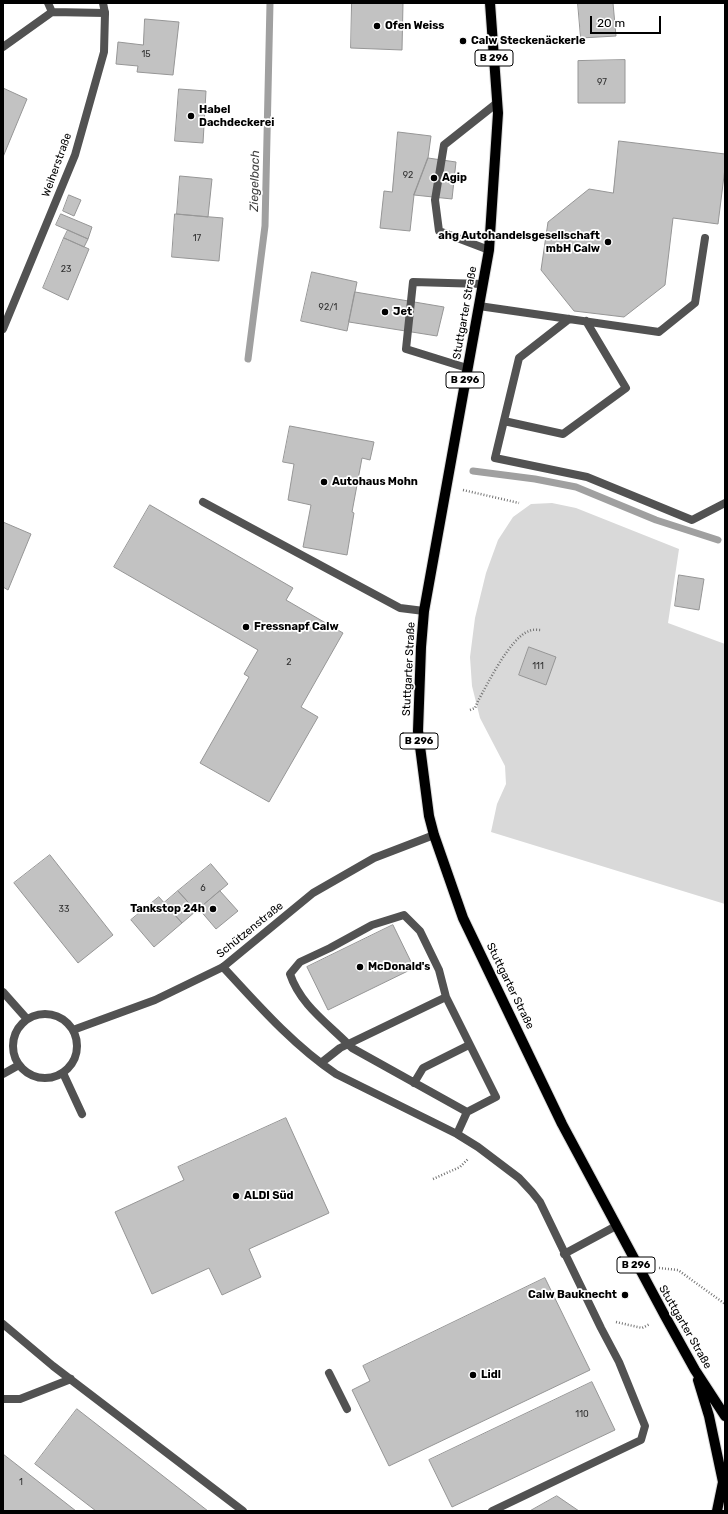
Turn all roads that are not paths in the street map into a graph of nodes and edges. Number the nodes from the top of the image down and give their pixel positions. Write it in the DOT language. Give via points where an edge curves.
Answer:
graph roads {
  1 [pos="48,3"];
  2 [pos="103,3"];
  3 [pos="490,3"];
  4 [pos="52,12"];
  5 [pos="105,13"];
  6 [pos="3,47"];
  7 [pos="497,103"];
  8 [pos="705,238"];
  9 [pos="489,250"];
  10 [pos="483,284"];
  11 [pos="479,306"];
  12 [pos="569,319"];
  13 [pos="586,321"];
  14 [pos="3,329"];
  15 [pos="467,368"];
  16 [pos="504,421"];
  17 [pos="203,502"];
  18 [pos="725,503"];
  19 [pos="424,611"];
  20 [pos="434,835"];
  21 [pos="223,967"];
  22 [pos="3,992"];
  23 [pos="446,997"];
  24 [pos="27,1019"];
  25 [pos="73,1030"];
  26 [pos="348,1044"];
  27 [pos="469,1045"];
  28 [pos="321,1063"];
  29 [pos="19,1065"];
  30 [pos="63,1072"];
  31 [pos="3,1074"];
  32 [pos="414,1083"];
  33 [pos="467,1112"];
  34 [pos="82,1114"];
  35 [pos="457,1134"];
  36 [pos="616,1226"];
  37 [pos="564,1254"];
  38 [pos="3,1324"];
  39 [pos="695,1370"];
  40 [pos="329,1373"];
  41 [pos="71,1379"];
  42 [pos="3,1399"];
  43 [pos="347,1409"];
  44 [pos="725,1416"];
  45 [pos="244,1511"];
  46 [pos="492,1511"];
  47 [pos="717,1511"];
  1 -- 4 [label="street"];
  2 -- 5 [label="street, Weiherstraße"];
  3 -- 7 [label="main road, Stuttgarter Straße / B 296"];
  4 -- 5 [label="street"];
  4 -- 6 [label="street"];
  5 -- 14 [label="street, Weiherstraße" via="104,52 75,155"];
  7 -- 9 [label="main road, Stuttgarter Straße / B 296"];
  7 -- 9 [label="street" via="444,145 435,200 439,230"];
  8 -- 13 [label="street" via="695,303 659,332"];
  9 -- 10 [label="main road, Stuttgarter Straße / B 296"];
  10 -- 11 [label="main road, Stuttgarter Straße / B 296"];
  10 -- 15 [label="street" via="413,282 406,349"];
  11 -- 12 [label="street"];
  11 -- 15 [label="main road, Stuttgarter Straße / B 296"];
  12 -- 13 [label="street"];
  12 -- 16 [label="street" via="519,358"];
  13 -- 16 [label="street" via="626,388 563,434"];
  15 -- 19 [label="main road, Stuttgarter Straße / B 296"];
  16 -- 18 [label="street" via="495,458 587,477 692,520"];
  17 -- 19 [label="street" via="400,608"];
  19 -- 20 [label="main road, Stuttgarter Straße / B 296" via="420,647 418,731 429,816"];
  20 -- 21 [label="street, Schützenstraße" via="374,858 313,894"];
  20 -- 36 [label="main road, Stuttgarter Straße / B 296" via="463,918 562,1124"];
  21 -- 25 [label="street, Schützenstraße" via="155,1000"];
  21 -- 28 [label="street" via="265,1013"];
  22 -- 24 [label="street"];
  23 -- 26 [label="street"];
  23 -- 26 [label="street" via="439,970 420,931 404,916 372,925 300,962 290,974 294,986 307,1006"];
  23 -- 27 [label="street"];
  24 -- 25 [label="street" via="36,1015 57,1016"];
  24 -- 29 [label="street" via="19,1026 12,1045"];
  25 -- 30 [label="street" via="77,1048 75,1058"];
  26 -- 28 [label="street"];
  26 -- 32 [label="street"];
  27 -- 32 [label="street" via="423,1068"];
  27 -- 33 [label="street" via="496,1097"];
  28 -- 35 [label="street" via="336,1074"];
  29 -- 30 [label="street" via="34,1077 54,1077"];
  29 -- 31 [label="street"];
  30 -- 34 [label="street"];
  32 -- 33 [label="street"];
  33 -- 35 [label="street"];
  35 -- 37 [label="street" via="519,1178 540,1202"];
  36 -- 37 [label="street"];
  36 -- 39 [label="main road, Stuttgarter Straße / B 296"];
  37 -- 46 [label="street" via="619,1362 645,1426 641,1440"];
  38 -- 41 [label="street"];
  39 -- 44 [label="main road, Stuttgarter Straße / B 296"];
  39 -- 47 [label="main road" via="709,1416 723,1482"];
  40 -- 43 [label="street"];
  41 -- 42 [label="street" via="20,1399"];
  41 -- 45 [label="street"];
}
